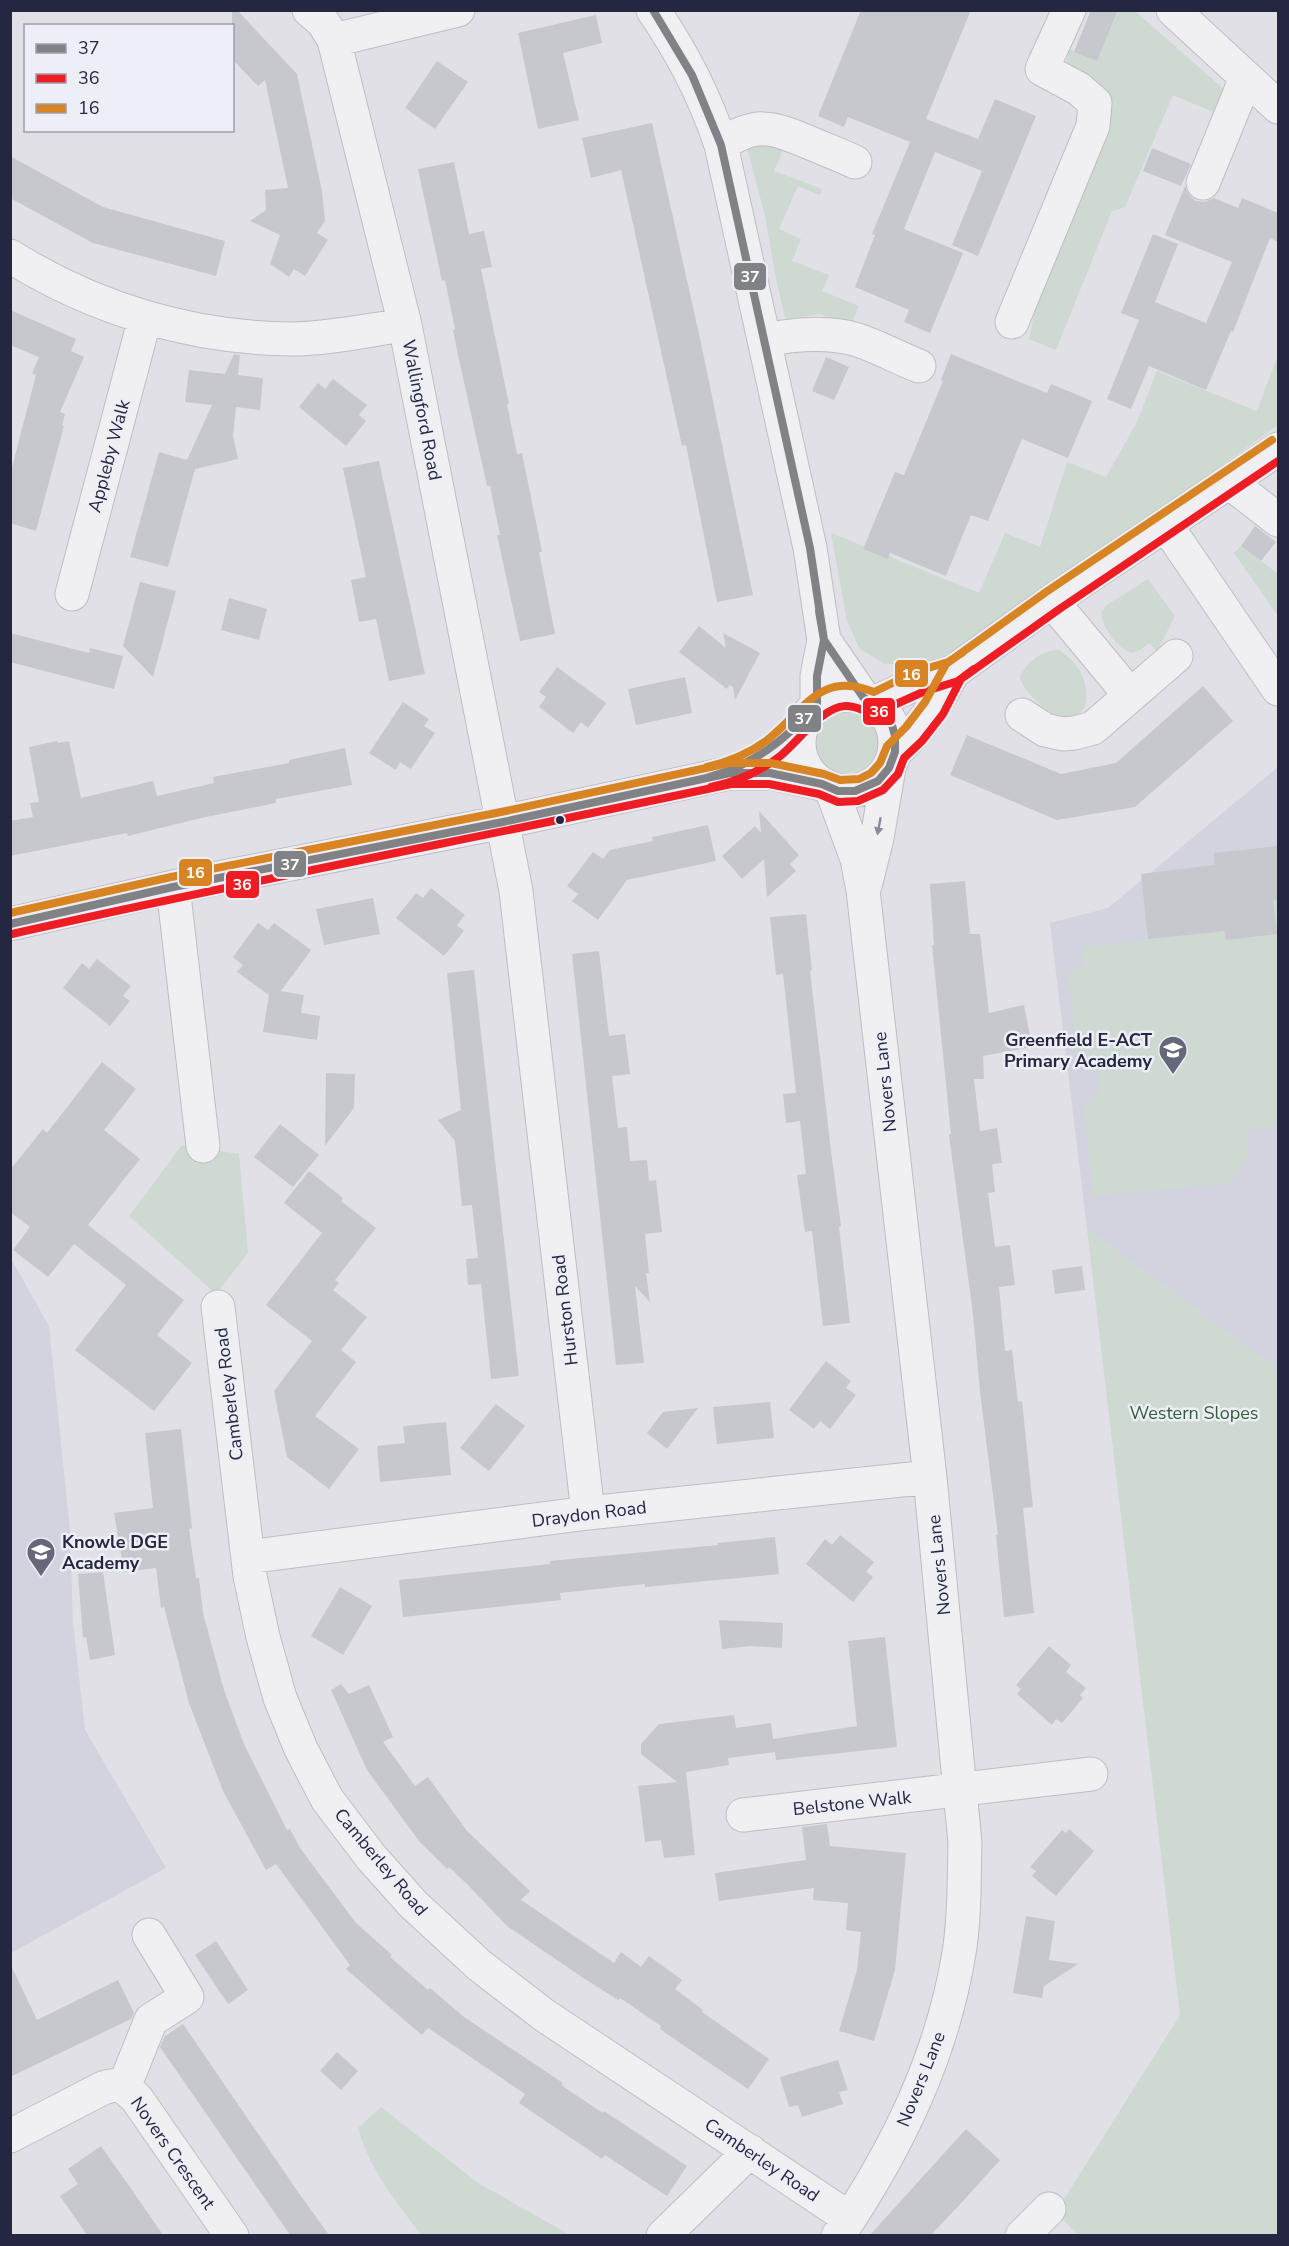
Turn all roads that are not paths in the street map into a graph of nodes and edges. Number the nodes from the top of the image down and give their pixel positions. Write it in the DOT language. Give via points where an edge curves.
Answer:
graph roads {
  1 [pos="309,10"];
  2 [pos="458,10"];
  3 [pos="653,10"];
  4 [pos="1069,10"];
  5 [pos="1173,10"];
  6 [pos="334,40"];
  7 [pos="1246,78"];
  8 [pos="1278,107"];
  9 [pos="721,145"];
  10 [pos="855,162"];
  11 [pos="1203,183"];
  12 [pos="10,256"];
  13 [pos="145,318"];
  14 [pos="1012,322"];
  15 [pos="405,325"];
  16 [pos="764,340"];
  17 [pos="919,366"];
  18 [pos="1278,449"];
  19 [pos="1229,482"];
  20 [pos="1278,520"];
  21 [pos="1166,525"];
  22 [pos="72,594"];
  23 [pos="1052,601"];
  24 [pos="824,640"];
  25 [pos="1176,656"];
  26 [pos="953,672"];
  27 [pos="1278,689"];
  28 [pos="1131,695"];
  29 [pos="869,700"];
  30 [pos="811,711"];
  31 [pos="1022,716"];
  32 [pos="892,760"];
  33 [pos="730,773"];
  34 [pos="826,786"];
  35 [pos="503,822"];
  36 [pos="173,887"];
  37 [pos="863,891"];
  38 [pos="10,924"];
  39 [pos="203,1146"];
  40 [pos="218,1307"];
  41 [pos="930,1477"];
  42 [pos="588,1513"];
  43 [pos="248,1557"];
  44 [pos="1091,1774"];
  45 [pos="961,1791"];
  46 [pos="744,1815"];
  47 [pos="149,1935"];
  48 [pos="124,2086"];
  49 [pos="10,2136"];
  50 [pos="750,2151"];
  51 [pos="1049,2209"];
  52 [pos="845,2230"];
  53 [pos="232,2235"];
  54 [pos="663,2235"];
  55 [pos="1022,2235"];
  1 -- 6 [label="street, Wallingford Road" via="323,22"];
  2 -- 6 [label="street"];
  3 -- 9 [label="street" via="709,108"];
  4 -- 14 [label="street" via="1042,69 1079,89 1095,103 1093,126"];
  5 -- 7 [label="street"];
  6 -- 15 [label="street, Wallingford Road"];
  7 -- 8 [label="street"];
  7 -- 11 [label="street"];
  9 -- 10 [label="street" via="737,134 774,129"];
  9 -- 16 [label="street"];
  12 -- 13 [label="street" via="108,305"];
  13 -- 15 [label="street" via="213,333 292,339"];
  13 -- 22 [label="street, Appleby Walk"];
  15 -- 35 [label="street, Wallingford Road"];
  16 -- 17 [label="street" via="819,334 857,340"];
  16 -- 24 [label="street" via="810,548"];
  18 -- 19 [label="street"];
  19 -- 20 [label="street"];
  19 -- 21 [label="street"];
  21 -- 23 [label="street"];
  21 -- 27 [label="street"];
  23 -- 26 [label="street"];
  23 -- 28 [label="street"];
  24 -- 29 [label="street"];
  24 -- 30 [label="street"];
  25 -- 28 [label="street"];
  26 -- 29 [label="street"];
  26 -- 32 [label="street" via="934,708"];
  28 -- 31 [label="street" via="1093,728 1075,734 1045,730"];
  29 -- 30 [label="street" via="838,696"];
  29 -- 32 [label="street" via="892,725"];
  30 -- 33 [label="street" via="779,744"];
  30 -- 34 [label="street" via="800,733 799,750 810,773"];
  32 -- 34 [label="street" via="878,781 863,789 838,791"];
  32 -- 37 [label="street, Novers Lane, one-way"];
  33 -- 34 [label="street" via="770,772"];
  33 -- 35 [label="street"];
  34 -- 37 [label="street, Novers Lane" via="857,859"];
  35 -- 36 [label="street"];
  35 -- 42 [label="street, Hurston Road" via="516,891"];
  36 -- 38 [label="street"];
  36 -- 39 [label="street"];
  37 -- 41 [label="street, Novers Lane"];
  40 -- 43 [label="street, Camberley Road"];
  41 -- 42 [label="street, Draydon Road"];
  41 -- 45 [label="street, Novers Lane"];
  42 -- 43 [label="street, Draydon Road"];
  43 -- 50 [label="street, Camberley Road" via="263,1637 280,1698 327,1799 371,1857 421,1912 507,1987"];
  44 -- 45 [label="street, Belstone Walk"];
  45 -- 46 [label="street, Belstone Walk"];
  45 -- 52 [label="street, Novers Lane" via="964,1899 960,1952 948,2004 934,2056 906,2121"];
  47 -- 48 [label="street" via="187,1997 151,2020"];
  48 -- 49 [label="street, Novers Crescent" via="103,2088"];
  48 -- 53 [label="street, Novers Crescent"];
  50 -- 52 [label="street, Camberley Road"];
  50 -- 54 [label="street"];
  51 -- 55 [label="street"];
}
